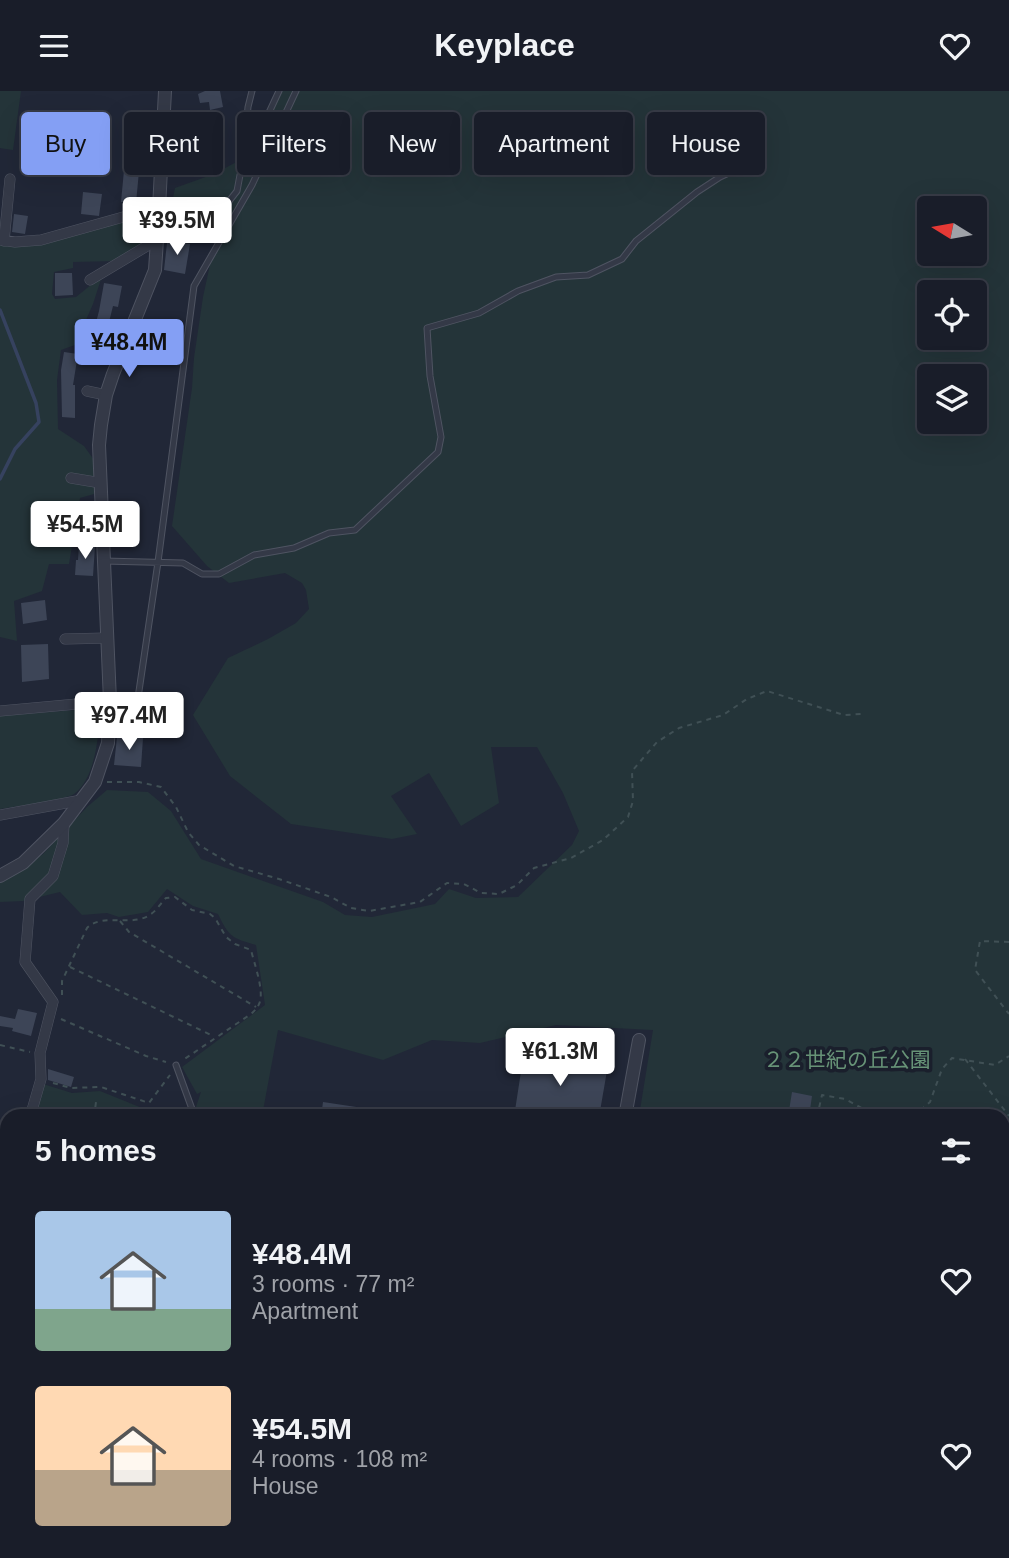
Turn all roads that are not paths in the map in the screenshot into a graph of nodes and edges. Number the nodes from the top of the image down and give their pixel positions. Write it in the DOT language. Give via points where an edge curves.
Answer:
graph roads {
  1 [pos="165,91"];
  2 [pos="252,91"];
  3 [pos="279,91"];
  4 [pos="296,91"];
  5 [pos="248,112"];
  6 [pos="270,112"];
  7 [pos="240,175"];
  8 [pos="724,175"];
  9 [pos="10,179"];
  10 [pos="159,207"];
  11 [pos="157,240"];
  12 [pos="2,241"];
  13 [pos="90,280"];
  14 [pos="87,391"];
  15 [pos="106,395"];
  16 [pos="71,478"];
  17 [pos="101,483"];
  18 [pos="104,561"];
  19 [pos="158,562"];
  20 [pos="107,638"];
  21 [pos="65,639"];
  22 [pos="110,701"];
  23 [pos="0,711"];
  24 [pos="134,725"];
  25 [pos="83,800"];
  26 [pos="0,815"];
  27 [pos="64,823"];
  28 [pos="0,876"];
  29 [pos="639,1040"];
  30 [pos="176,1065"];
  31 [pos="32,1109"];
  32 [pos="192,1109"];
  33 [pos="626,1109"];
  1 -- 10 [label="street"];
  2 -- 5 [label="lane"];
  3 -- 6 [label="lane"];
  4 -- 19 [label="lane" via="252,185 194,286"];
  7 -- 11 [label="lane" via="237,191 226,205"];
  8 -- 19 [label="lane" via="636,241 622,259 589,275 556,277 479,313 427,328 441,437 438,451 355,530 254,555 219,574 202,574 183,563"];
  9 -- 12 [label="street"];
  10 -- 11 [label="street" via="158,228 166,233"];
  10 -- 12 [label="street" via="41,240"];
  11 -- 13 [label="street"];
  11 -- 15 [label="street" via="155,270"];
  14 -- 15 [label="street"];
  15 -- 17 [label="street" via="99,445"];
  16 -- 17 [label="street"];
  17 -- 18 [label="street"];
  18 -- 19 [label="lane"];
  18 -- 20 [label="street"];
  19 -- 24 [label="lane"];
  20 -- 21 [label="street"];
  20 -- 22 [label="street"];
  22 -- 23 [label="street"];
  22 -- 25 [label="street" via="108,743 95,782"];
  25 -- 26 [label="street"];
  25 -- 27 [label="street"];
  27 -- 28 [label="street" via="23,863"];
  27 -- 31 [label="street" via="52,876 30,899 25,963 53,1002"];
  29 -- 33 [label="street"];
  30 -- 32 [label="lane"];
}
